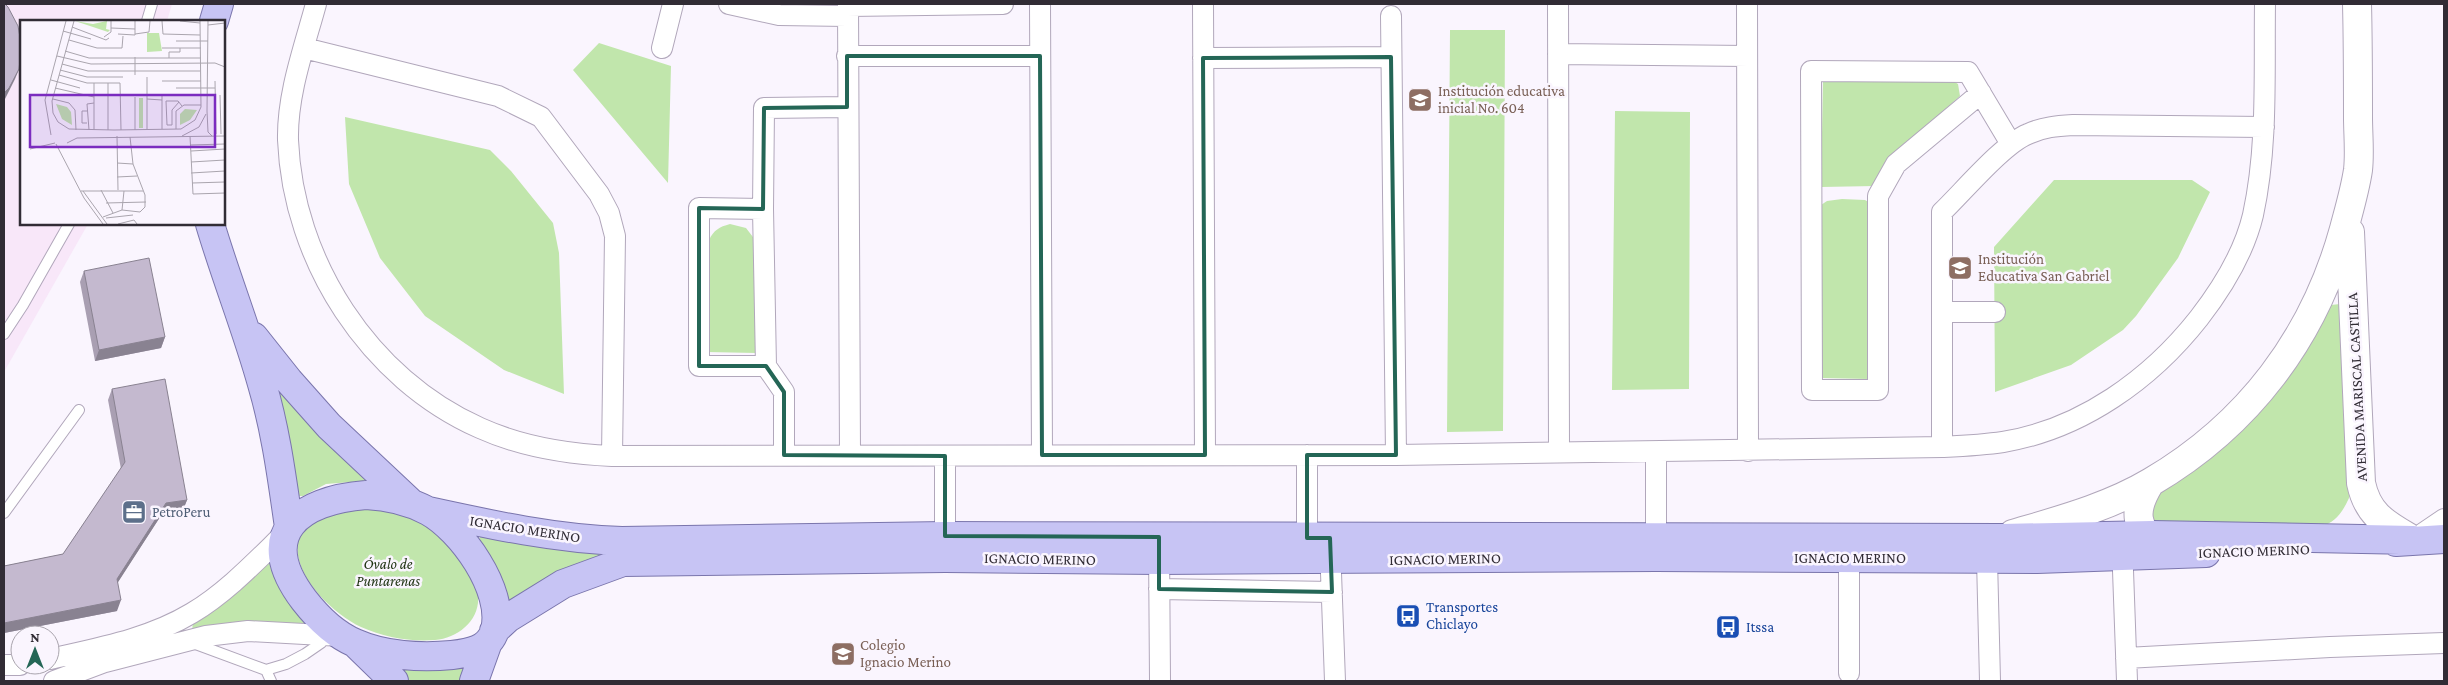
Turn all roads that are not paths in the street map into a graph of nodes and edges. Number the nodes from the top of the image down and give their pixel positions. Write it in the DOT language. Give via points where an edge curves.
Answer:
graph roads {
  1 [pos="152,4"];
  2 [pos="219,4"];
  3 [pos="316,4"];
  4 [pos="673,4"];
  5 [pos="729,4"];
  6 [pos="1003,4"];
  7 [pos="1040,4"];
  8 [pos="1203,4"];
  9 [pos="1558,4"];
  10 [pos="1747,4"];
  11 [pos="2265,4"];
  12 [pos="2358,4"];
  13 [pos="848,9"];
  14 [pos="1391,16"];
  15 [pos="147,20"];
  16 [pos="214,20"];
  17 [pos="304,48"];
  18 [pos="662,48"];
  19 [pos="1558,54"];
  20 [pos="847,56"];
  21 [pos="1040,56"];
  22 [pos="1747,56"];
  23 [pos="1392,57"];
  24 [pos="1203,58"];
  25 [pos="1981,94"];
  26 [pos="847,107"];
  27 [pos="2264,127"];
  28 [pos="2011,144"];
  29 [pos="763,209"];
  30 [pos="2349,211"];
  31 [pos="68,225"];
  32 [pos="210,225"];
  33 [pos="1942,312"];
  34 [pos="1995,312"];
  35 [pos="238,313"];
  36 [pos="4,334"];
  37 [pos="766,366"];
  38 [pos="79,410"];
  39 [pos="1942,447"];
  40 [pos="1748,451"];
  41 [pos="1559,452"];
  42 [pos="1656,452"];
  43 [pos="784,455"];
  44 [pos="850,455"];
  45 [pos="1042,455"];
  46 [pos="1204,455"];
  47 [pos="1307,455"];
  48 [pos="1396,455"];
  49 [pos="612,456"];
  50 [pos="945,456"];
  51 [pos="2150,482"];
  52 [pos="421,508"];
  53 [pos="4,513"];
  54 [pos="2444,519"];
  55 [pos="287,530"];
  56 [pos="945,536"];
  57 [pos="1656,536"];
  58 [pos="2444,539"];
  59 [pos="2413,540"];
  60 [pos="1323,546"];
  61 [pos="2137,546"];
  62 [pos="1994,548"];
  63 [pos="1159,549"];
  64 [pos="1849,558"];
  65 [pos="1159,589"];
  66 [pos="1332,592"];
  67 [pos="491,636"];
  68 [pos="341,638"];
  69 [pos="187,642"];
  70 [pos="2444,643"];
  71 [pos="60,656"];
  72 [pos="2126,658"];
  73 [pos="266,670"];
  74 [pos="1849,673"];
  75 [pos="54,681"];
  76 [pos="271,681"];
  77 [pos="394,681"];
  78 [pos="474,681"];
  79 [pos="1160,681"];
  80 [pos="1335,681"];
  81 [pos="1990,681"];
  82 [pos="2127,681"];
  1 -- 15 [label="lane"];
  2 -- 16 [label="main road"];
  3 -- 17 [label="street"];
  4 -- 18 [label="street"];
  5 -- 13 [label="street" via="779,15"];
  6 -- 13 [label="street"];
  7 -- 21 [label="street"];
  8 -- 24 [label="street"];
  9 -- 19 [label="street"];
  10 -- 22 [label="street"];
  11 -- 27 [label="street"];
  12 -- 30 [label="main road, AVENIDA MARISCAL CASTILLA" via="2358,170"];
  13 -- 20 [label="street"];
  14 -- 23 [label="street"];
  17 -- 49 [label="street" via="291,108 288,138 290,169 320,270 335,299 358,330 380,357 410,385 478,428 551,451"];
  17 -- 49 [label="street" via="519,104 540,117 593,186 609,213 615,236"];
  19 -- 22 [label="street"];
  19 -- 41 [label="street"];
  20 -- 21 [label="street"];
  20 -- 26 [label="street"];
  21 -- 45 [label="street"];
  22 -- 40 [label="street"];
  23 -- 24 [label="street"];
  23 -- 48 [label="street"];
  24 -- 46 [label="street"];
  25 -- 25 [label="street" via="1968,72 1811,71 1812,390 1878,390 1878,196 1896,164"];
  25 -- 28 [label="street"];
  26 -- 29 [label="street" via="764,108"];
  26 -- 44 [label="street"];
  27 -- 28 [label="street" via="2073,125 2045,127"];
  27 -- 39 [label="street" via="2259,185 2245,242 2216,297 2173,350 2123,392 2062,424 2004,442"];
  28 -- 33 [label="street" via="1942,212"];
  29 -- 37 [label="street"];
  29 -- 37 [label="street" via="699,208 699,366"];
  30 -- 51 [label="main road, AVENIDA MARISCAL CASTILLA" via="2332,266 2293,349 2236,417 2179,464"];
  30 -- 59 [label="main road, AVENIDA MARISCAL CASTILLA" via="2361,483 2368,506 2376,516"];
  31 -- 36 [label="lane"];
  32 -- 35 [label="main road"];
  33 -- 34 [label="street"];
  33 -- 39 [label="street"];
  35 -- 52 [label="main road" via="289,381 329,426"];
  35 -- 55 [label="main road" via="271,419"];
  37 -- 43 [label="street" via="784,392"];
  38 -- 53 [label="lane"];
  39 -- 40 [label="street"];
  40 -- 42 [label="street"];
  41 -- 42 [label="street"];
  41 -- 48 [label="street"];
  42 -- 57 [label="street"];
  43 -- 44 [label="street"];
  43 -- 49 [label="street"];
  44 -- 50 [label="street"];
  45 -- 46 [label="street"];
  45 -- 50 [label="street"];
  46 -- 47 [label="street"];
  47 -- 48 [label="street"];
  47 -- 60 [label="street"];
  50 -- 56 [label="street"];
  51 -- 61 [label="main road" via="2140,500"];
  51 -- 62 [label="main road, AVENIDA MARISCAL CASTILLA" via="2093,509"];
  52 -- 55 [label="main road, IGNACIO MERINO" via="380,496 352,496 310,508"];
  52 -- 56 [label="main road, IGNACIO MERINO" via="531,531 594,540"];
  52 -- 67 [label="main road" via="456,534 475,558 493,596 496,615"];
  54 -- 59 [label="street"];
  55 -- 68 [label="main road" via="283,552 292,584 317,616"];
  55 -- 71 [label="street" via="246,570 192,613 149,634"];
  56 -- 63 [label="main road, IGNACIO MERINO"];
  57 -- 60 [label="main road"];
  57 -- 62 [label="main road"];
  58 -- 59 [label="main road"];
  59 -- 61 [label="main road"];
  60 -- 63 [label="main road"];
  60 -- 64 [label="main road, IGNACIO MERINO"];
  60 -- 66 [label="street"];
  61 -- 62 [label="main road"];
  61 -- 72 [label="street"];
  62 -- 64 [label="main road, IGNACIO MERINO"];
  62 -- 81 [label="street"];
  63 -- 65 [label="street"];
  63 -- 67 [label="main road, IGNACIO MERINO" via="945,558 623,562 563,584 508,618"];
  64 -- 74 [label="street"];
  65 -- 66 [label="street"];
  65 -- 79 [label="street"];
  66 -- 80 [label="street"];
  67 -- 68 [label="main road, IGNACIO MERINO" via="479,650 470,653 426,656 380,651"];
  67 -- 78 [label="main road"];
  68 -- 69 [label="street" via="248,631 206,636"];
  68 -- 73 [label="lane" via="321,643 286,664"];
  68 -- 77 [label="main road"];
  69 -- 73 [label="lane"];
  69 -- 75 [label="street" via="105,662"];
  70 -- 72 [label="street"];
  72 -- 82 [label="street"];
  73 -- 76 [label="lane"];
}
